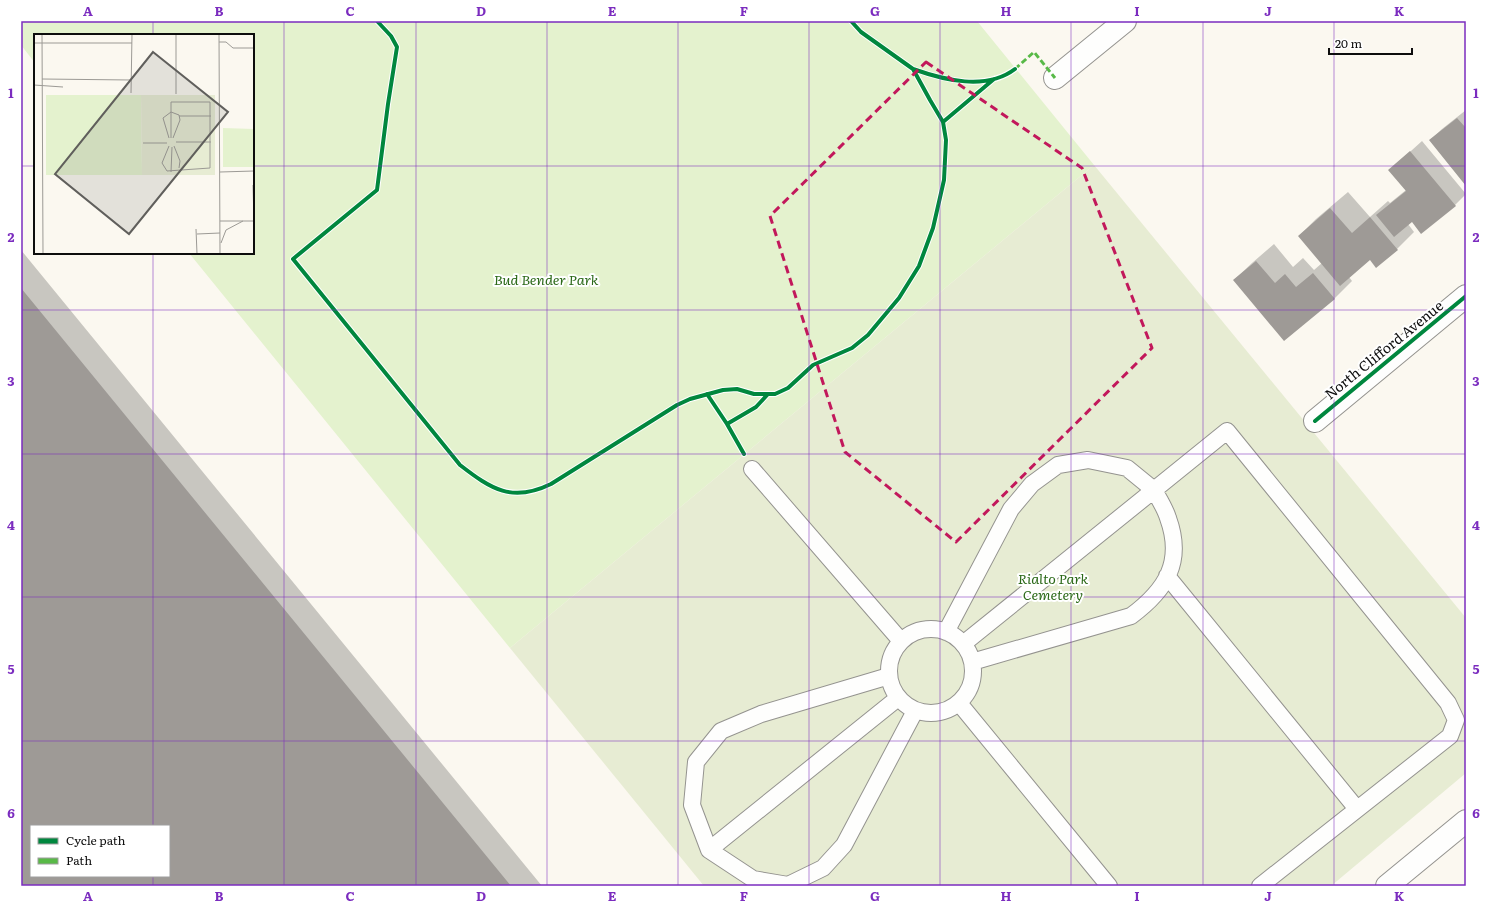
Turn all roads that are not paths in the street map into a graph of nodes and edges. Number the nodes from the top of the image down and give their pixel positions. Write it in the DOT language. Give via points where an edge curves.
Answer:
graph roads {
  1 [pos="1125,21"];
  2 [pos="1055,78"];
  3 [pos="1466,296"];
  4 [pos="1315,420"];
  5 [pos="752,469"];
  6 [pos="1154,490"];
  7 [pos="1168,576"];
  8 [pos="946,632"];
  9 [pos="901,641"];
  10 [pos="963,644"];
  11 [pos="972,662"];
  12 [pos="889,676"];
  13 [pos="898,698"];
  14 [pos="959,703"];
  15 [pos="915,710"];
  16 [pos="1357,809"];
  17 [pos="1466,821"];
  18 [pos="709,850"];
  19 [pos="788,885"];
  20 [pos="1109,886"];
  21 [pos="1260,886"];
  22 [pos="1387,886"];
  1 -- 2 [label="street"];
  3 -- 4 [label="street, North Clifford Avenue"];
  5 -- 9 [label="lane"];
  6 -- 7 [label="lane" via="1168,517 1174,541 1174,561"];
  6 -- 8 [label="lane" via="1127,468 1088,460 1058,465 1032,484 1011,509"];
  6 -- 10 [label="lane"];
  6 -- 16 [label="lane" via="1227,431 1448,703 1456,720 1450,736"];
  7 -- 11 [label="lane" via="1158,592 1130,616"];
  7 -- 16 [label="lane"];
  8 -- 9 [label="lane" via="922,630"];
  8 -- 10 [label="lane"];
  9 -- 12 [label="lane" via="889,663"];
  10 -- 11 [label="lane"];
  11 -- 14 [label="lane" via="971,684"];
  12 -- 13 [label="lane"];
  12 -- 18 [label="lane" via="761,714 721,731 696,762 692,805"];
  13 -- 15 [label="lane"];
  13 -- 18 [label="lane"];
  14 -- 15 [label="lane" via="949,710 938,713"];
  14 -- 20 [label="lane"];
  15 -- 19 [label="lane" via="844,845 823,868"];
  16 -- 21 [label="lane"];
  17 -- 22 [label="street"];
  18 -- 19 [label="lane" via="753,879"];
}
